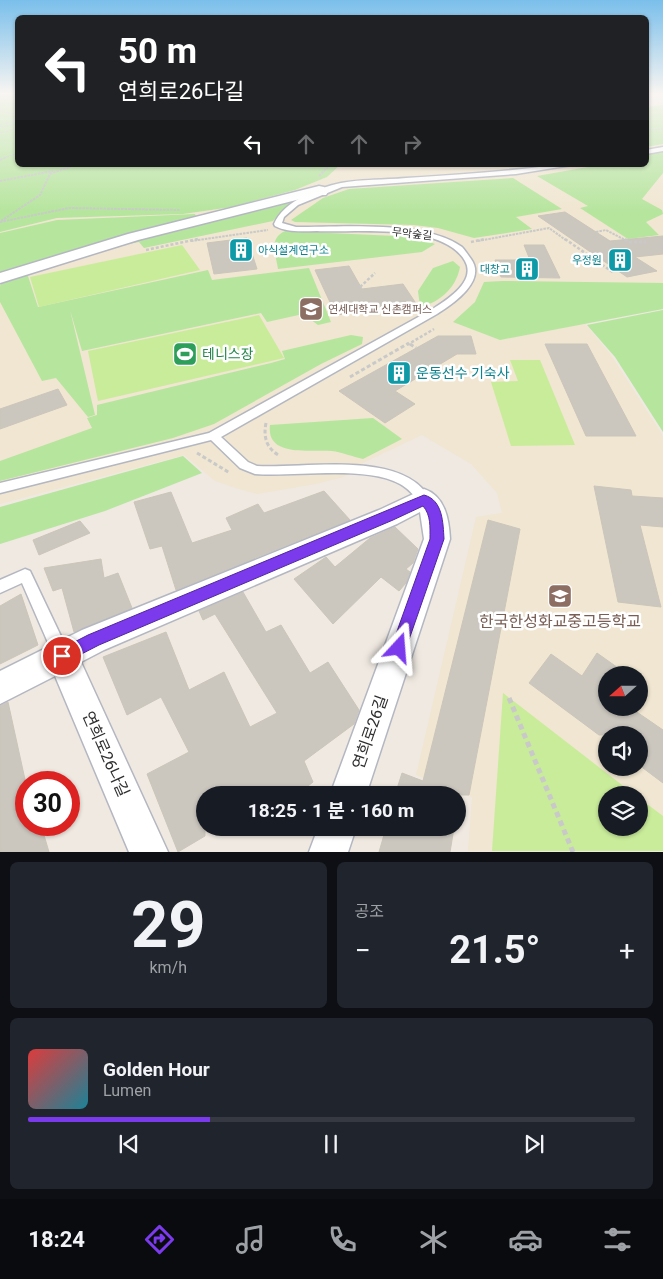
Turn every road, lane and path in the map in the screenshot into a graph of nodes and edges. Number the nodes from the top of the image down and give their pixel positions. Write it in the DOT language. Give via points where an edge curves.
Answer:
graph roads {
  1 [pos="663,149"];
  2 [pos="649,151"];
  3 [pos="15,154"];
  4 [pos="0,160"];
  5 [pos="67,167"];
  6 [pos="328,167"];
  7 [pos="554,167"];
  8 [pos="56,170"];
  9 [pos="0,181"];
  10 [pos="317,186"];
  11 [pos="188,210"];
  12 [pos="0,222"];
  13 [pos="273,230"];
  14 [pos="596,232"];
  15 [pos="646,242"];
  16 [pos="472,243"];
  17 [pos="579,244"];
  18 [pos="574,245"];
  19 [pos="146,250"];
  20 [pos="375,273"];
  21 [pos="614,273"];
  22 [pos="0,278"];
  23 [pos="360,286"];
  24 [pos="426,334"];
  25 [pos="416,348"];
  26 [pos="214,436"];
  27 [pos="0,488"];
  28 [pos="424,500"];
  29 [pos="0,587"];
  30 [pos="62,656"];
  31 [pos="0,688"];
  32 [pos="509,698"];
  33 [pos="351,786"];
  34 [pos="333,836"];
  35 [pos="149,852"];
  36 [pos="328,852"];
  37 [pos="573,852"];
  1 -- 2 [label="lane"];
  3 -- 4 [label="path"];
  5 -- 8 [label="path"];
  6 -- 10 [label="path"];
  7 -- 10 [label="lane, 무악숲길"];
  8 -- 9 [label="path"];
  8 -- 12 [label="path" via="46,178 41,194"];
  10 -- 22 [label="street" via="319,190 133,237"];
  10 -- 26 [label="lane, 무악숲길" via="278,224 286,228 326,231 407,232 448,240 467,257 472,270 469,281 434,312"];
  11 -- 12 [label="path" via="68,208"];
  13 -- 19 [label="path"];
  14 -- 15 [label="path" via="606,230 630,242"];
  16 -- 18 [label="path" via="549,228"];
  17 -- 18 [label="path"];
  18 -- 21 [label="path"];
  20 -- 23 [label="path"];
  24 -- 25 [label="path" via="409,344"];
  26 -- 27 [label="lane"];
  26 -- 28 [label="lane" via="244,465 255,470 372,471 402,479"];
  28 -- 30 [label="street"];
  28 -- 33 [label="street, 연희로26길" via="433,508 437,539"];
  29 -- 30 [label="lane" via="25,575"];
  30 -- 31 [label="street"];
  30 -- 35 [label="street, 연희로26나길"];
  32 -- 37 [label="path"];
  34 -- 36 [label="street"];
}
